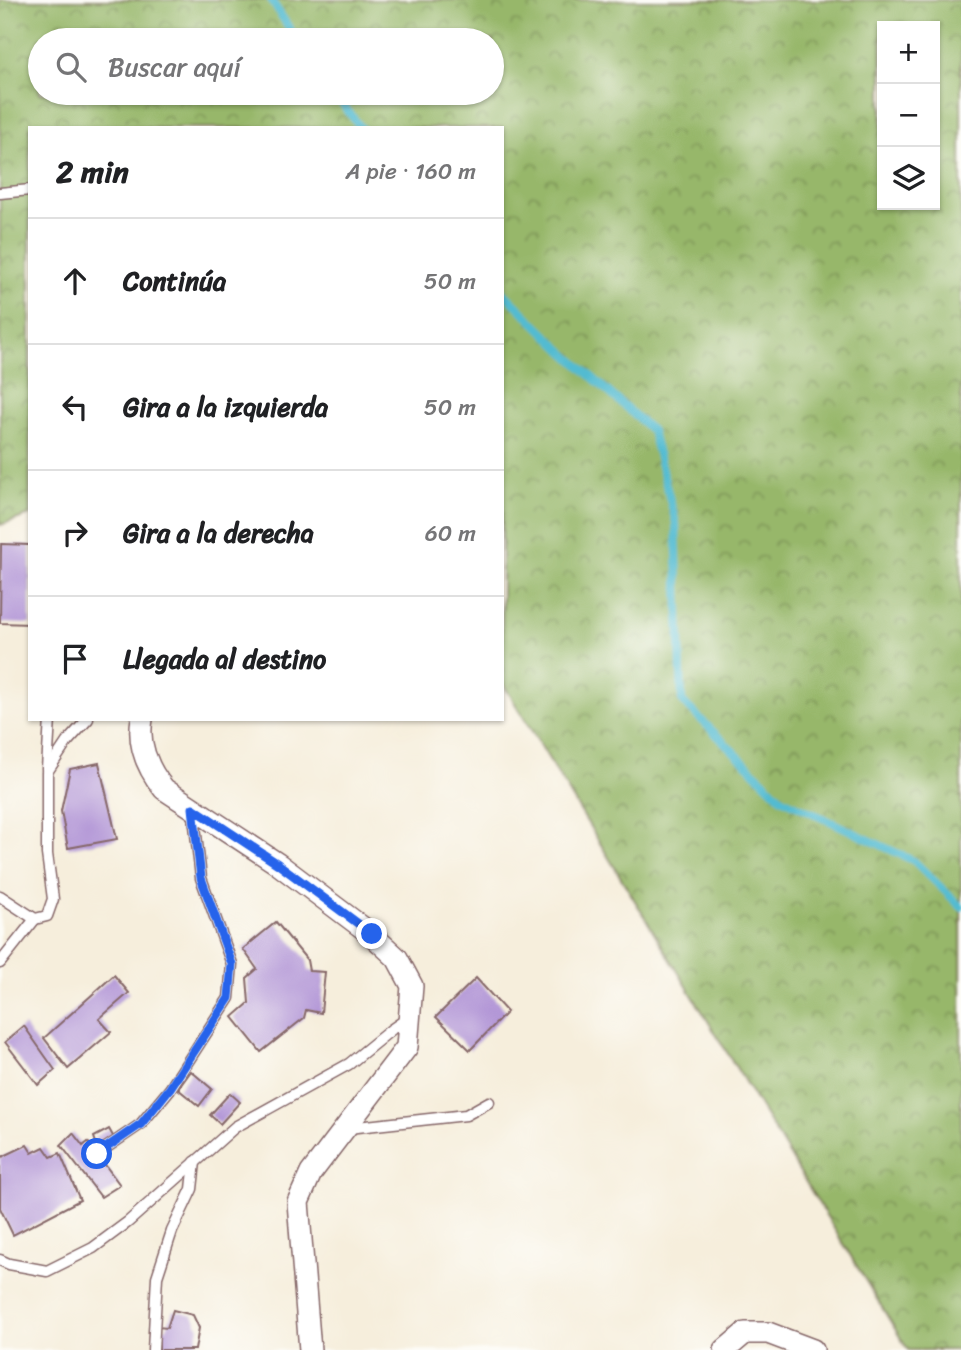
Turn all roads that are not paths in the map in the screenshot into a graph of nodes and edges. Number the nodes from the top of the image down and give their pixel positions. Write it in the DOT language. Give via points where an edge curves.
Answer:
graph roads {
  1 [pos="28,190"];
  2 [pos="0,193"];
  3 [pos="50,721"];
  4 [pos="86,721"];
  5 [pos="142,721"];
  6 [pos="47,772"];
  7 [pos="193,808"];
  8 [pos="0,896"];
  9 [pos="35,919"];
  10 [pos="0,963"];
  11 [pos="411,1017"];
  12 [pos="489,1102"];
  13 [pos="345,1128"];
  14 [pos="97,1154"];
  15 [pos="195,1162"];
  16 [pos="0,1260"];
  17 [pos="153,1350"];
  18 [pos="310,1350"];
  19 [pos="725,1350"];
  20 [pos="813,1350"];
  1 -- 2 [label="lane"];
  3 -- 6 [label="lane"];
  4 -- 6 [label="lane"];
  5 -- 7 [label="street" via="144,755 151,773 164,789"];
  6 -- 9 [label="lane" via="47,854 53,899 47,916"];
  7 -- 11 [label="street" via="288,871 389,950 412,986"];
  7 -- 14 [label="lane" via="201,878 232,964 229,998 141,1124"];
  8 -- 9 [label="lane"];
  9 -- 10 [label="lane"];
  11 -- 13 [label="street" via="407,1047"];
  11 -- 15 [label="lane" via="349,1064 235,1127"];
  12 -- 13 [label="lane" via="466,1115"];
  13 -- 18 [label="street" via="311,1173 298,1202"];
  15 -- 16 [label="lane" via="128,1222 59,1266 47,1271"];
  15 -- 17 [label="lane" via="192,1189 157,1277"];
  19 -- 20 [label="street" via="745,1333 768,1333"];
}
